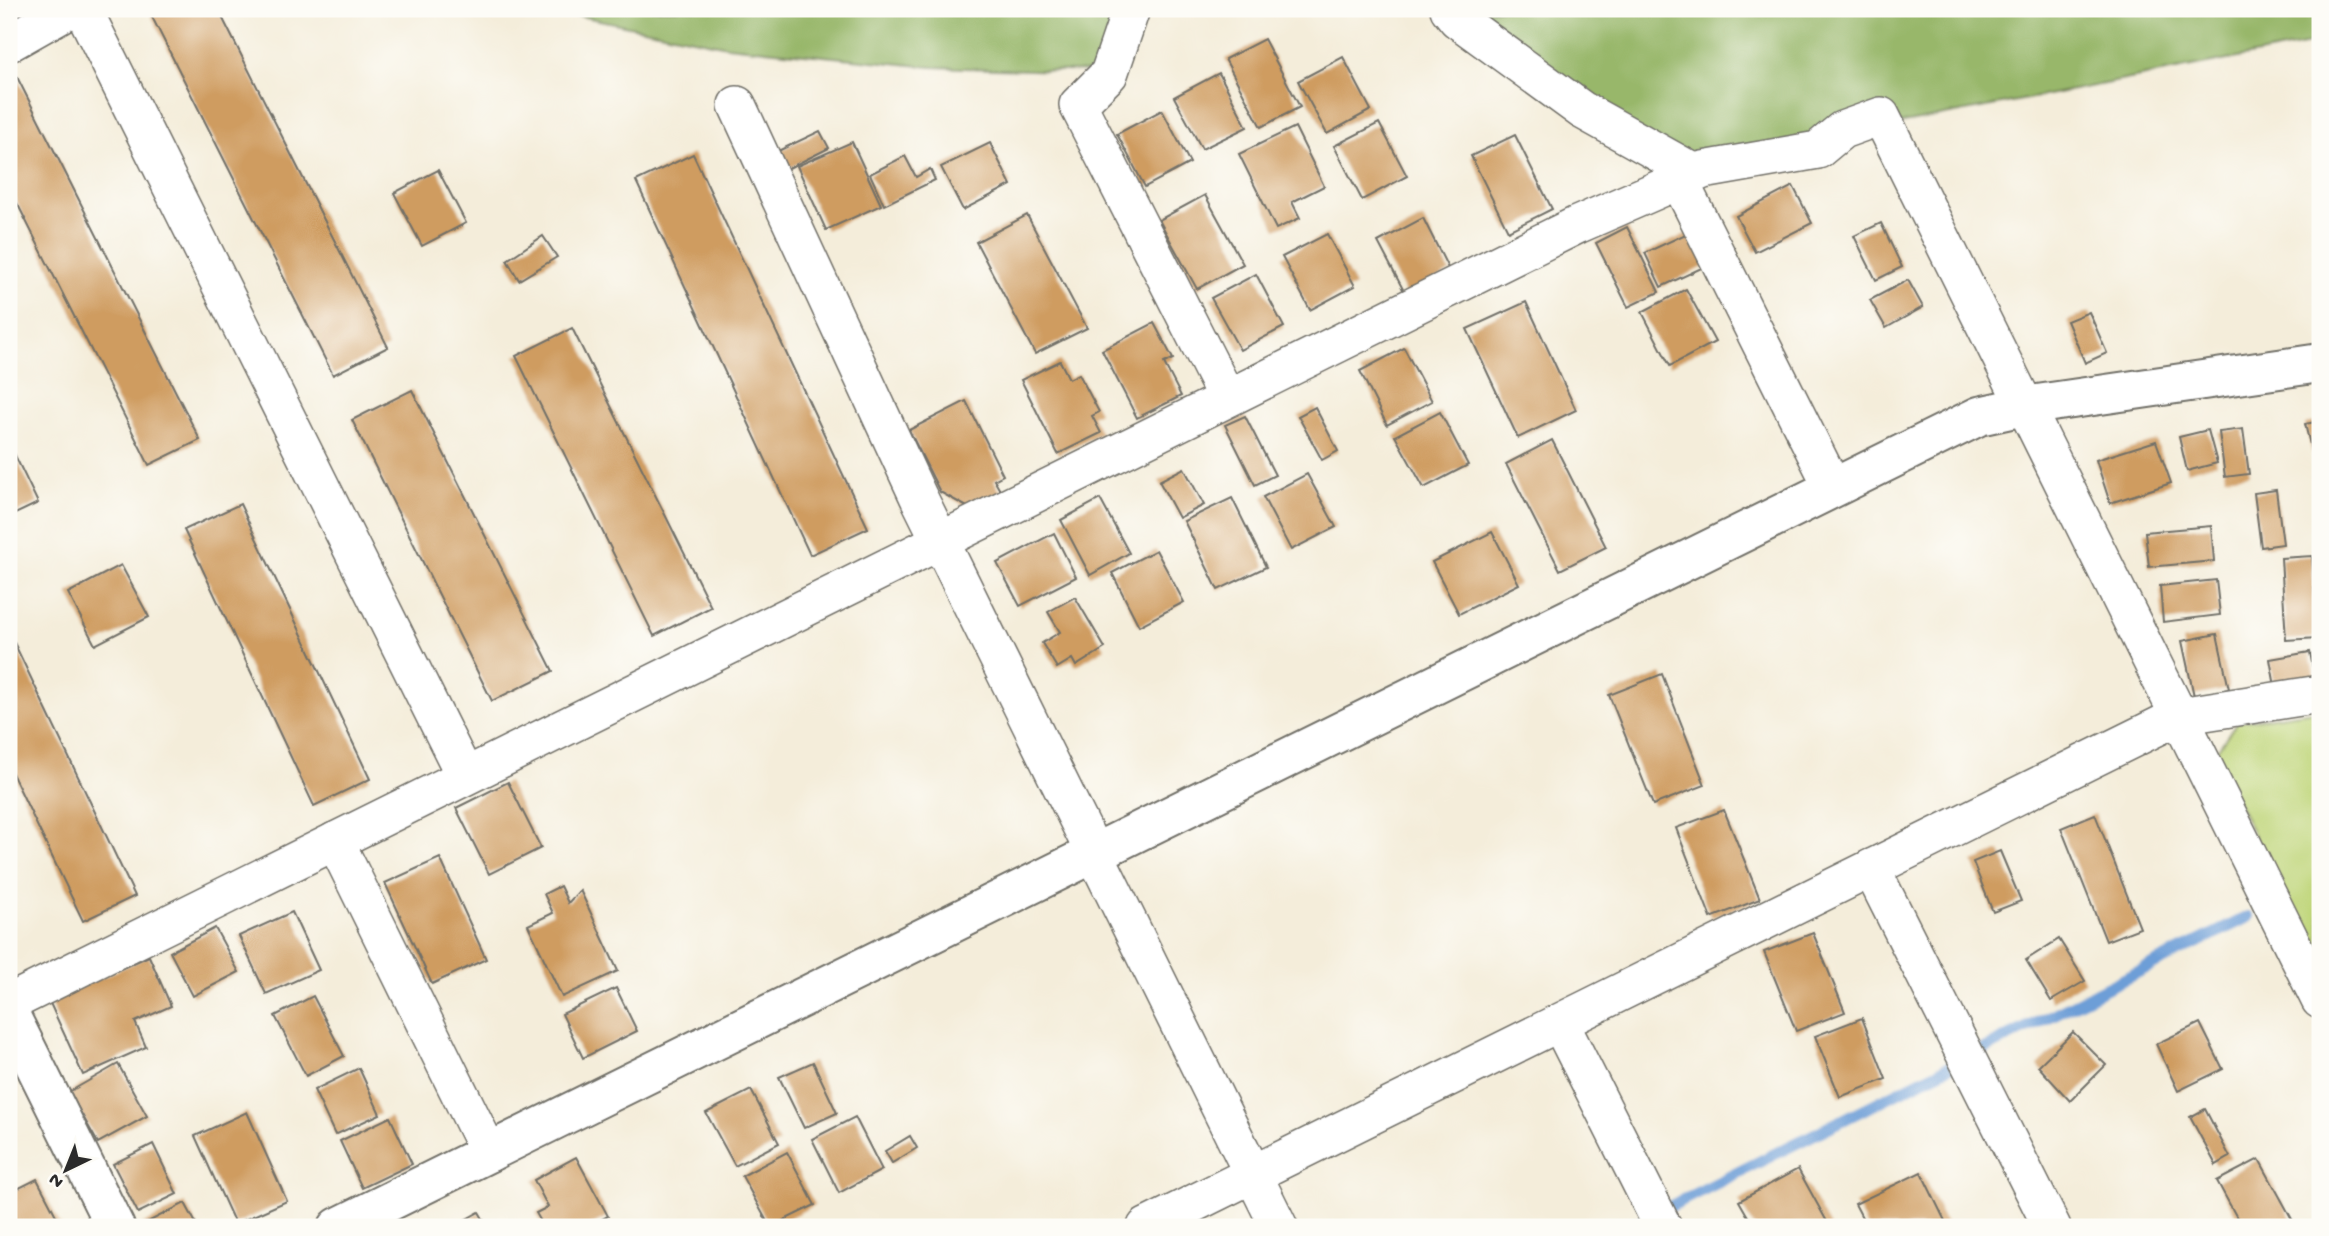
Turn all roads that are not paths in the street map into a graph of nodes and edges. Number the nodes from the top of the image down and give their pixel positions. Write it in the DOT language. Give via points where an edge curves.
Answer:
graph roads {
  1 [pos="69,9"];
  2 [pos="83,9"];
  3 [pos="1131,9"];
  4 [pos="1449,9"];
  5 [pos="9,43"];
  6 [pos="737,105"];
  7 [pos="1687,177"];
  8 [pos="2320,363"];
  9 [pos="1227,398"];
  10 [pos="2024,406"];
  11 [pos="1833,488"];
  12 [pos="940,541"];
  13 [pos="2320,694"];
  14 [pos="2179,716"];
  15 [pos="465,776"];
  16 [pos="335,841"];
  17 [pos="1094,853"];
  18 [pos="1871,868"];
  19 [pos="2320,1000"];
  20 [pos="10,1011"];
  21 [pos="1560,1023"];
  22 [pos="489,1153"];
  23 [pos="1253,1174"];
  24 [pos="115,1227"];
  25 [pos="338,1227"];
  26 [pos="1146,1227"];
  27 [pos="1279,1227"];
  28 [pos="1663,1227"];
  29 [pos="2052,1227"];
  1 -- 5 [label="street"];
  2 -- 15 [label="street"];
  3 -- 9 [label="street" via="1109,74 1078,105"];
  4 -- 7 [label="street" via="1582,110"];
  6 -- 12 [label="street"];
  7 -- 9 [label="street" via="1577,225"];
  7 -- 10 [label="street" via="1703,170 1818,150 1842,130 1881,116"];
  7 -- 11 [label="street"];
  8 -- 10 [label="street"];
  9 -- 12 [label="street"];
  10 -- 11 [label="street" via="1979,416"];
  10 -- 14 [label="street"];
  11 -- 17 [label="street"];
  12 -- 15 [label="street"];
  12 -- 17 [label="street"];
  13 -- 14 [label="street"];
  14 -- 18 [label="street"];
  14 -- 19 [label="street"];
  15 -- 16 [label="street"];
  16 -- 20 [label="street"];
  16 -- 22 [label="street"];
  17 -- 22 [label="street"];
  17 -- 23 [label="street"];
  18 -- 21 [label="street"];
  18 -- 29 [label="street"];
  20 -- 24 [label="street"];
  21 -- 23 [label="street"];
  21 -- 28 [label="street"];
  22 -- 25 [label="street"];
  23 -- 26 [label="street"];
  23 -- 27 [label="street"];
}
